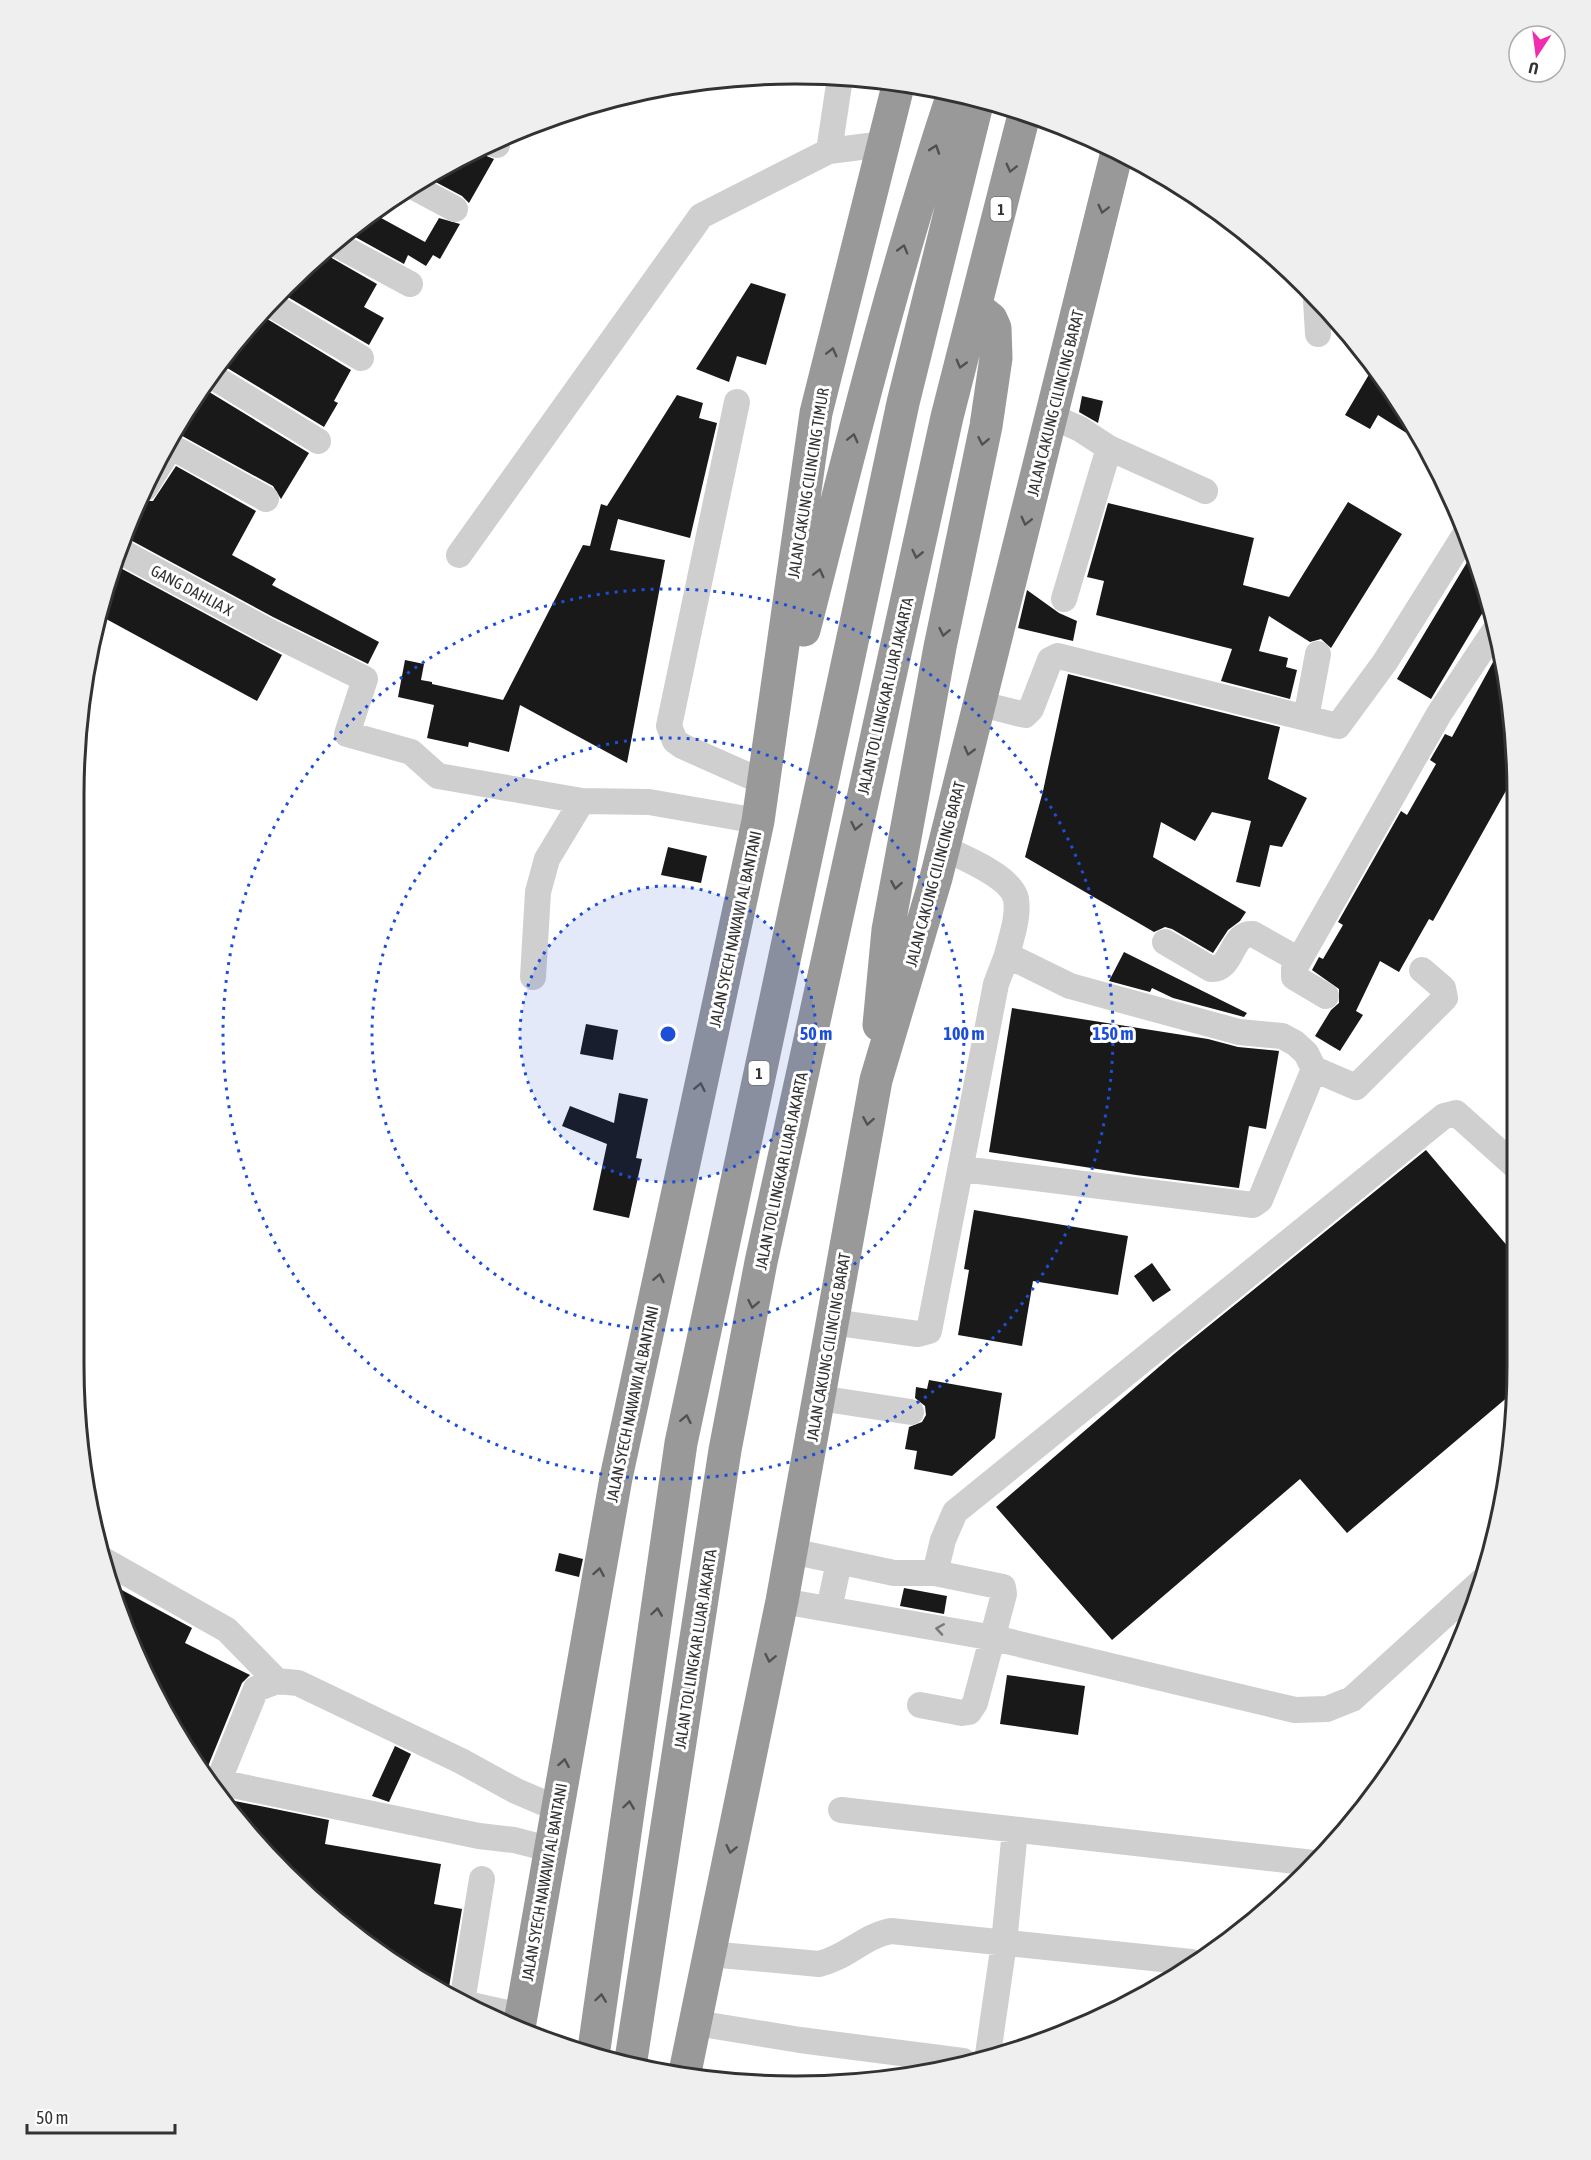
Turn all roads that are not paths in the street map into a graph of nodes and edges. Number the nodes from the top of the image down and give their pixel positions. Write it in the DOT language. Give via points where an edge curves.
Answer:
graph roads {
  1 [pos="839,86"];
  2 [pos="896,91"];
  3 [pos="950,102"];
  4 [pos="976,107"];
  5 [pos="1022,121"];
  6 [pos="884,144"];
  7 [pos="829,151"];
  8 [pos="1115,160"];
  9 [pos="422,190"];
  10 [pos="455,209"];
  11 [pos="342,247"];
  12 [pos="410,284"];
  13 [pos="976,307"];
  14 [pos="277,308"];
  15 [pos="1317,311"];
  16 [pos="1318,334"];
  17 [pos="361,358"];
  18 [pos="218,380"];
  19 [pos="737,402"];
  20 [pos="1051,417"];
  21 [pos="318,441"];
  22 [pos="174,448"];
  23 [pos="1109,448"];
  24 [pos="1205,491"];
  25 [pos="266,499"];
  26 [pos="1460,542"];
  27 [pos="127,555"];
  28 [pos="459,555"];
  29 [pos="1064,598"];
  30 [pos="1489,639"];
  31 [pos="1318,654"];
  32 [pos="981,704"];
  33 [pos="1306,718"];
  34 [pos="765,783"];
  35 [pos="582,801"];
  36 [pos="758,821"];
  37 [pos="943,848"];
  38 [pos="1165,942"];
  39 [pos="1007,955"];
  40 [pos="1299,960"];
  41 [pos="1422,970"];
  42 [pos="533,977"];
  43 [pos="1326,996"];
  44 [pos="1314,1069"];
  45 [pos="876,1080"];
  46 [pos="1507,1158"];
  47 [pos="962,1169"];
  48 [pos="848,1324"];
  49 [pos="819,1398"];
  50 [pos="910,1412"];
  51 [pos="791,1551"];
  52 [pos="839,1562"];
  53 [pos="113,1566"];
  54 [pos="935,1573"];
  55 [pos="782,1601"];
  56 [pos="829,1610"];
  57 [pos="1460,1616"];
  58 [pos="994,1638"];
  59 [pos="277,1681"];
  60 [pos="920,1704"];
  61 [pos="218,1780"];
  62 [pos="223,1786"];
  63 [pos="556,1808"];
  64 [pos="841,1810"];
  65 [pos="1015,1830"];
  66 [pos="549,1849"];
  67 [pos="1305,1862"];
  68 [pos="482,1879"];
  69 [pos="1004,1942"];
  70 [pos="709,1954"];
  71 [pos="1183,1961"];
  72 [pos="463,1994"];
  73 [pos="520,2021"];
  74 [pos="696,2023"];
  75 [pos="594,2047"];
  76 [pos="989,2049"];
  77 [pos="631,2056"];
  78 [pos="948,2059"];
  79 [pos="686,2067"];
  1 -- 7 [label="street"];
  2 -- 6 [label="highway, JALAN CAKUNG CILINCING TIMUR"];
  34 -- 3 [label="highway, one-way" via="884,320 916,203"];
  75 -- 4 [label="highway, 1, one-way" via="681,1443 903,404"];
  5 -- 13 [label="highway, JALAN TOL LINGKAR LUAR JAKARTA / 1, one-way"];
  6 -- 7 [label="street"];
  34 -- 6 [label="highway, JALAN CAKUNG CILINCING TIMUR, one-way" via="816,413"];
  7 -- 28 [label="street" via="701,216"];
  8 -- 20 [label="highway, JALAN CAKUNG CILINCING BARAT, one-way"];
  9 -- 10 [label="street"];
  11 -- 12 [label="street"];
  13 -- 45 [label="highway, one-way" via="995,328 996,358 888,930"];
  13 -- 77 [label="highway, JALAN TOL LINGKAR LUAR JAKARTA / 1, one-way" via="942,440 761,1262 724,1461"];
  14 -- 17 [label="street"];
  15 -- 16 [label="street"];
  18 -- 21 [label="street"];
  19 -- 34 [label="street" via="669,726 675,741 682,746"];
  20 -- 23 [label="street" via="1080,429"];
  20 -- 32 [label="highway, JALAN CAKUNG CILINCING BARAT, one-way"];
  22 -- 25 [label="street"];
  23 -- 24 [label="street"];
  23 -- 29 [label="street"];
  26 -- 33 [label="street" via="1385,662 1341,723 1336,726"];
  27 -- 35 [label="street, GANG DAHLIA X" via="365,679 347,735 411,752 438,776"];
  30 -- 40 [label="street" via="1439,714"];
  31 -- 33 [label="street"];
  32 -- 33 [label="street" via="1025,715 1050,660 1058,656"];
  32 -- 37 [label="highway, JALAN CAKUNG CILINCING BARAT, one-way"];
  34 -- 36 [label="highway, JALAN SYECH NAWAWI AL BANTANI"];
  35 -- 36 [label="street" via="649,802"];
  35 -- 42 [label="street" via="547,859 538,892"];
  63 -- 36 [label="highway, JALAN SYECH NAWAWI AL BANTANI, one-way" via="616,1478"];
  37 -- 39 [label="street" via="979,864 1010,887 1016,897"];
  37 -- 45 [label="highway, JALAN CAKUNG CILINCING BARAT"];
  38 -- 40 [label="street" via="1211,969 1224,965 1240,937 1246,934 1253,934"];
  39 -- 44 [label="street" via="1070,986 1239,1032 1282,1036 1300,1048"];
  39 -- 47 [label="street" via="996,984"];
  40 -- 43 [label="street" via="1294,977"];
  41 -- 44 [label="street" via="1443,988 1445,998 1359,1086"];
  44 -- 47 [label="street" via="1260,1200 1253,1205"];
  45 -- 48 [label="highway, JALAN CAKUNG CILINCING BARAT, one-way"];
  46 -- 54 [label="street" via="1468,1121 1456,1113 1444,1116 955,1512"];
  47 -- 48 [label="street" via="929,1331 918,1334"];
  48 -- 49 [label="highway, JALAN CAKUNG CILINCING BARAT"];
  49 -- 50 [label="street"];
  49 -- 51 [label="highway, JALAN CAKUNG CILINCING BARAT"];
  51 -- 52 [label="street"];
  51 -- 55 [label="highway, JALAN CAKUNG CILINCING BARAT"];
  52 -- 54 [label="street" via="894,1573"];
  52 -- 56 [label="street"];
  53 -- 59 [label="street" via="226,1630"];
  54 -- 58 [label="street" via="1002,1587 1004,1594"];
  55 -- 56 [label="street"];
  55 -- 70 [label="highway, one-way"];
  58 -- 56 [label="street, one-way"];
  57 -- 58 [label="street" via="1352,1699 1327,1709 1295,1710"];
  58 -- 60 [label="street" via="969,1712"];
  59 -- 61 [label="street" via="256,1689"];
  59 -- 63 [label="street" via="298,1683"];
  62 -- 66 [label="street" via="479,1836 514,1839"];
  63 -- 66 [label="highway, JALAN SYECH NAWAWI AL BANTANI"];
  64 -- 65 [label="street"];
  65 -- 67 [label="street"];
  65 -- 69 [label="street"];
  66 -- 73 [label="highway, JALAN SYECH NAWAWI AL BANTANI"];
  68 -- 72 [label="street"];
  69 -- 70 [label="street" via="891,1931 874,1934 837,1958 819,1964"];
  69 -- 71 [label="street"];
  69 -- 76 [label="street"];
  70 -- 74 [label="highway"];
  74 -- 78 [label="street"];
  74 -- 79 [label="highway"];
}
